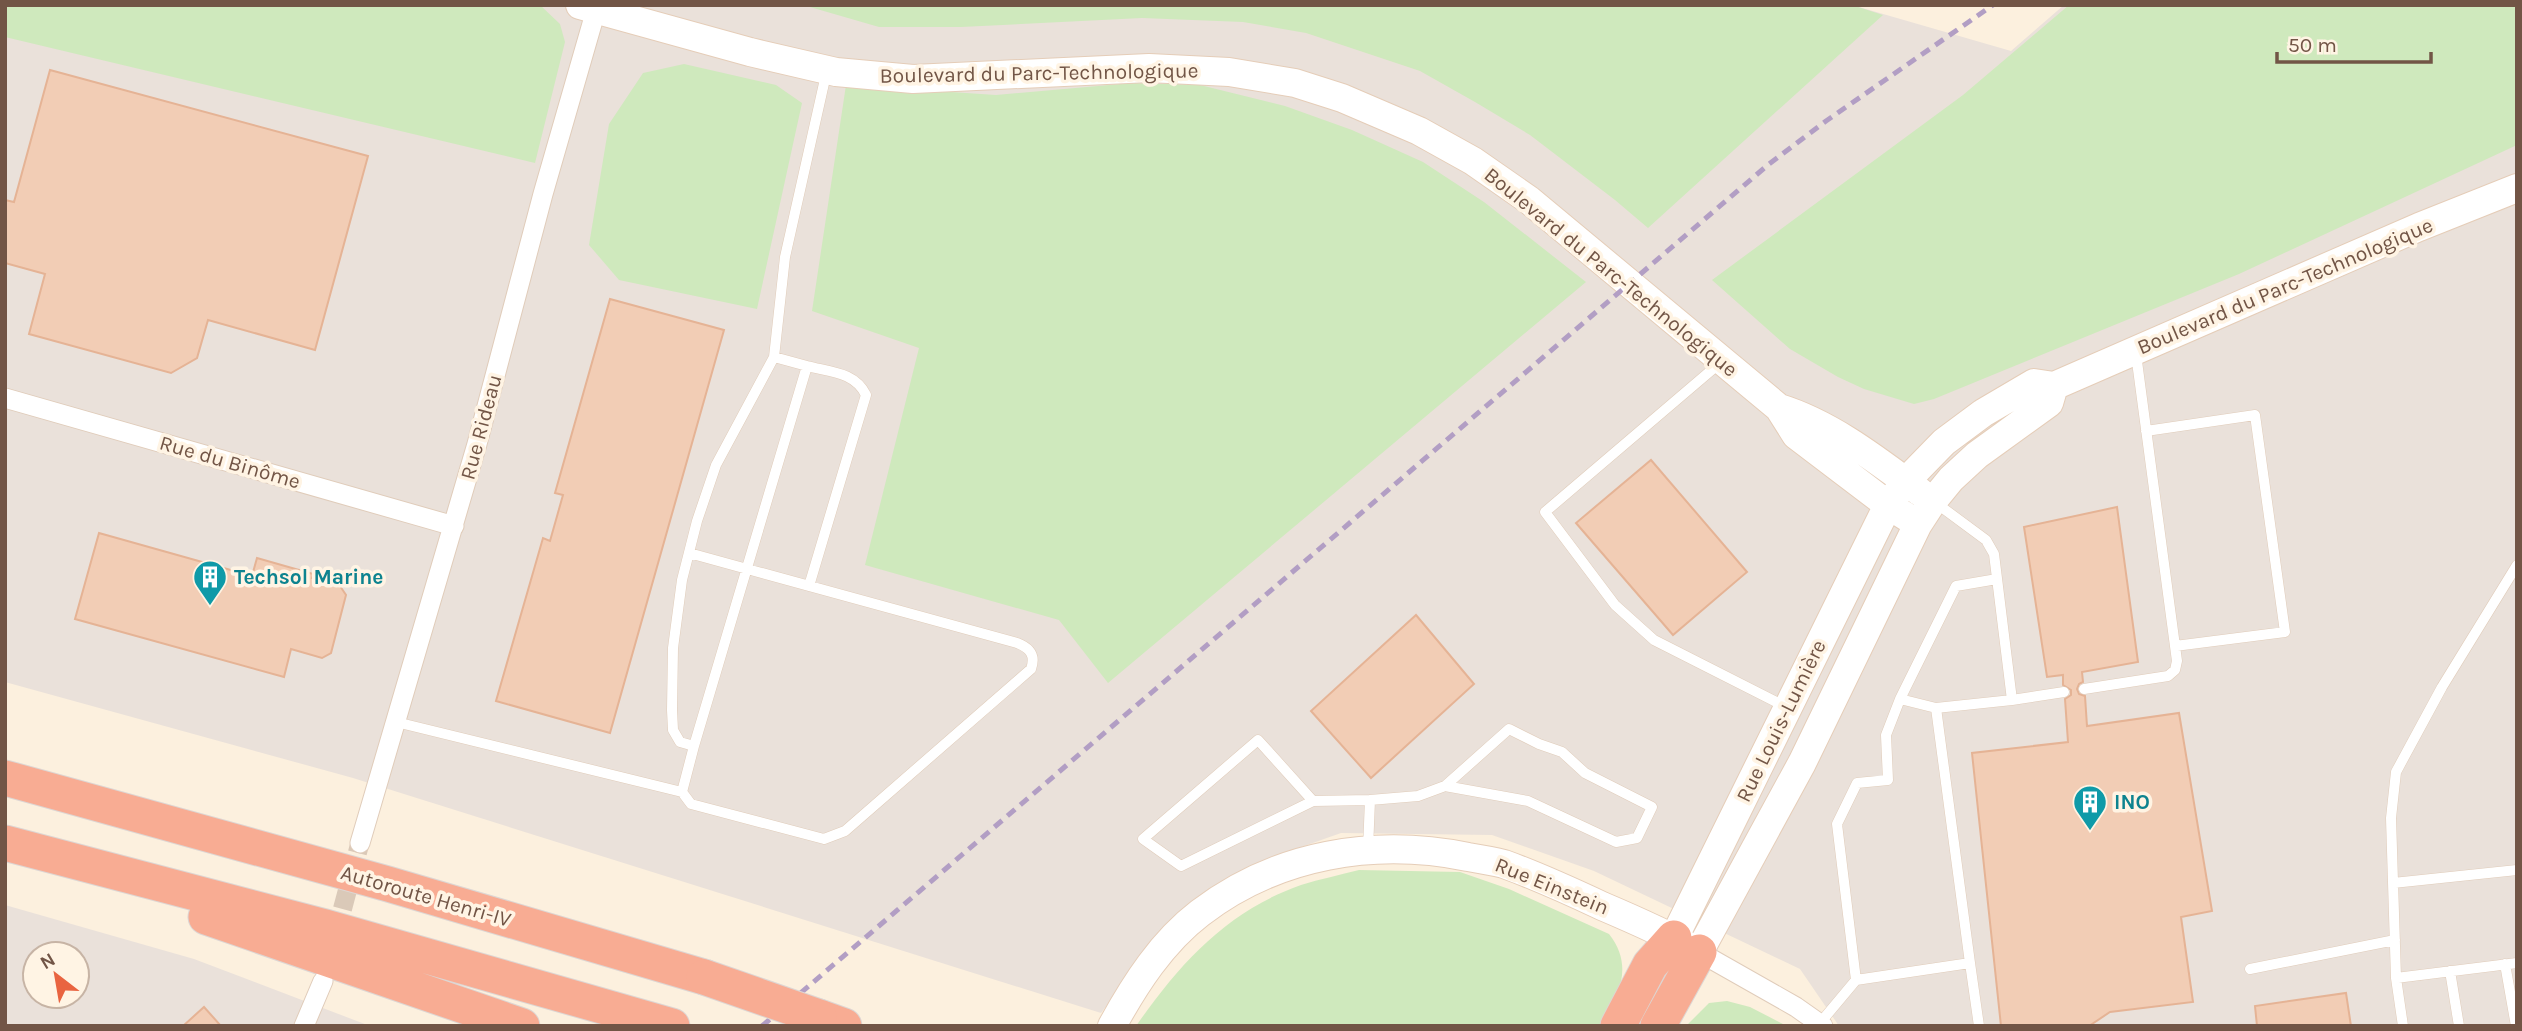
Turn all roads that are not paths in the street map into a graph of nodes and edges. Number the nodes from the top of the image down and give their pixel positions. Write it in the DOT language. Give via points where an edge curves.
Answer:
graph roads {
  1 [pos="588,8"];
  2 [pos="827,70"];
  3 [pos="2517,188"];
  4 [pos="2136,350"];
  5 [pos="774,357"];
  6 [pos="1721,362"];
  7 [pos="807,366"];
  8 [pos="2054,386"];
  9 [pos="5,398"];
  10 [pos="1779,408"];
  11 [pos="2146,431"];
  12 [pos="1906,481"];
  13 [pos="1888,505"];
  14 [pos="1926,512"];
  15 [pos="454,526"];
  16 [pos="689,553"];
  17 [pos="2517,565"];
  18 [pos="747,568"];
  19 [pos="1997,579"];
  20 [pos="809,586"];
  21 [pos="2175,646"];
  22 [pos="2084,689"];
  23 [pos="2064,692"];
  24 [pos="1900,699"];
  25 [pos="2012,700"];
  26 [pos="1788,708"];
  27 [pos="1937,708"];
  28 [pos="396,722"];
  29 [pos="694,746"];
  30 [pos="5,778"];
  31 [pos="1446,786"];
  32 [pos="682,792"];
  33 [pos="1370,800"];
  34 [pos="1313,801"];
  35 [pos="360,843"];
  36 [pos="5,844"];
  37 [pos="1368,849"];
  38 [pos="2517,870"];
  39 [pos="2393,883"];
  40 [pos="2395,940"];
  41 [pos="1686,945"];
  42 [pos="1970,963"];
  43 [pos="2517,963"];
  44 [pos="2505,964"];
  45 [pos="2250,969"];
  46 [pos="2450,971"];
  47 [pos="2396,978"];
  48 [pos="1856,980"];
  49 [pos="323,981"];
  50 [pos="831,1021"];
  51 [pos="663,1023"];
  52 [pos="1821,1025"];
  53 [pos="304,1026"];
  54 [pos="522,1026"];
  55 [pos="1112,1026"];
  56 [pos="1618,1026"];
  57 [pos="1658,1026"];
  58 [pos="1979,1026"];
  59 [pos="2403,1026"];
  60 [pos="2459,1026"];
  61 [pos="2516,1026"];
  1 -- 2 [label="street, Boulevard du Parc-Technologique"];
  1 -- 15 [label="street, Rue Rideau"];
  2 -- 5 [label="lane" via="785,257"];
  2 -- 6 [label="street, Boulevard du Parc-Technologique" via="913,79 1149,68 1229,72 1295,83 1342,98 1419,131 1518,192"];
  3 -- 4 [label="street, Boulevard du Parc-Technologique"];
  4 -- 8 [label="street, Boulevard du Parc-Technologique"];
  4 -- 11 [label="lane"];
  5 -- 7 [label="lane"];
  5 -- 16 [label="lane" via="716,466"];
  6 -- 10 [label="street, Boulevard du Parc-Technologique"];
  6 -- 26 [label="lane" via="1545,512 1615,605 1654,640"];
  7 -- 18 [label="lane"];
  7 -- 20 [label="lane" via="854,379 866,395"];
  8 -- 12 [label="street, Boulevard du Parc-Technologique" via="2034,383 1983,413 1944,442"];
  8 -- 14 [label="street" via="2049,403 1977,455"];
  9 -- 15 [label="street, Rue du Binôme"];
  10 -- 12 [label="street, Boulevard du Parc-Technologique" via="1808,416"];
  10 -- 13 [label="street, Boulevard du Parc-Technologique" via="1796,435"];
  11 -- 21 [label="lane"];
  11 -- 21 [label="lane" via="2255,415 2285,632"];
  12 -- 13 [label="street, Boulevard du Parc-Technologique"];
  12 -- 14 [label="street, Boulevard du Parc-Technologique"];
  13 -- 14 [label="street, Boulevard du Parc-Technologique"];
  13 -- 26 [label="street, Rue Louis-Lumière"];
  14 -- 19 [label="lane" via="1986,540 1994,554"];
  14 -- 41 [label="street, Rue Louis-Lumière" via="1802,763"];
  15 -- 28 [label="street, Rue Rideau"];
  16 -- 18 [label="lane"];
  16 -- 29 [label="lane" via="673,648 672,710 673,730 680,742"];
  17 -- 39 [label="lane" via="2396,772 2391,818"];
  18 -- 20 [label="lane"];
  18 -- 29 [label="lane"];
  19 -- 24 [label="lane" via="1956,586"];
  19 -- 25 [label="lane"];
  20 -- 32 [label="lane" via="1027,646 1033,654 1031,669 834,836 824,839 691,804"];
  21 -- 22 [label="lane" via="2175,670 2168,676"];
  23 -- 25 [label="lane"];
  24 -- 27 [label="lane"];
  24 -- 48 [label="lane" via="1885,735 1888,779 1857,783 1837,824"];
  25 -- 27 [label="lane"];
  26 -- 41 [label="street, Rue Louis-Lumière"];
  27 -- 42 [label="lane"];
  28 -- 32 [label="lane"];
  28 -- 35 [label="street, Rue Rideau"];
  29 -- 32 [label="lane"];
  30 -- 50 [label="highway, Autoroute Henri-IV, bridge" via="388,884 704,977"];
  31 -- 31 [label="lane" via="1508,729 1562,752 1585,773 1652,807 1637,838 1616,842 1528,801"];
  31 -- 33 [label="lane" via="1418,796"];
  33 -- 34 [label="lane"];
  33 -- 37 [label="lane"];
  34 -- 34 [label="lane" via="1258,740 1143,839 1181,866"];
  36 -- 51 [label="highway" via="325,927"];
  36 -- 54 [label="highway"];
  37 -- 41 [label="street, Rue Einstein" via="1435,851 1502,864"];
  37 -- 55 [label="street, Rue Einstein" via="1314,857 1266,874 1199,914 1154,959"];
  38 -- 39 [label="lane"];
  39 -- 40 [label="lane"];
  40 -- 45 [label="lane"];
  40 -- 47 [label="lane"];
  41 -- 52 [label="street, Rue Einstein"];
  41 -- 56 [label="highway" via="1650,965"];
  41 -- 57 [label="highway"];
  42 -- 48 [label="lane"];
  42 -- 58 [label="lane"];
  43 -- 44 [label="lane"];
  44 -- 46 [label="lane"];
  44 -- 61 [label="lane"];
  46 -- 47 [label="lane"];
  46 -- 60 [label="lane"];
  47 -- 59 [label="lane"];
  48 -- 52 [label="lane"];
  49 -- 53 [label="street"];
}
